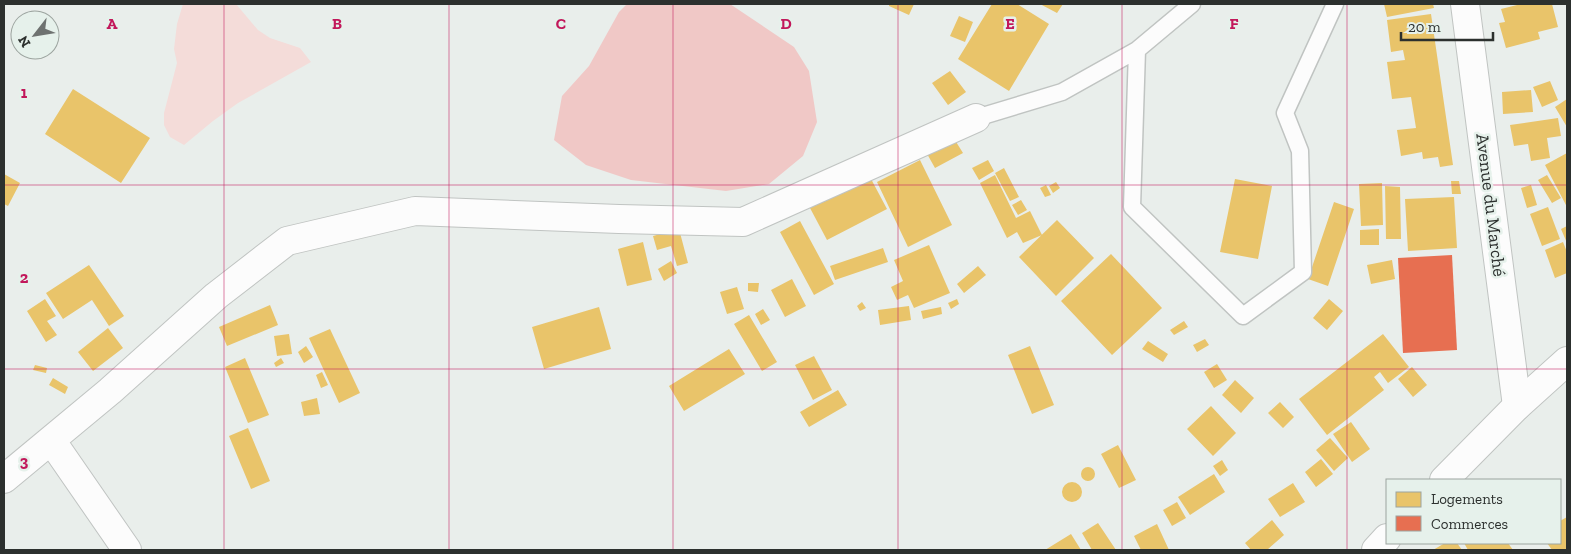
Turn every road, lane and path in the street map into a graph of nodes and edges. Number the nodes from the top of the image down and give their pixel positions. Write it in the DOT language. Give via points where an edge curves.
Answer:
graph roads {
  1 [pos="1192,4"];
  2 [pos="1335,4"];
  3 [pos="1466,4"];
  4 [pos="1137,50"];
  5 [pos="976,118"];
  6 [pos="1567,361"];
  7 [pos="1517,406"];
  8 [pos="51,440"];
  9 [pos="4,479"];
  10 [pos="1445,479"];
  11 [pos="1386,539"];
  12 [pos="127,550"];
  13 [pos="1376,550"];
  1 -- 4 [label="lane"];
  2 -- 4 [label="lane" via="1285,113 1300,151 1303,272 1243,316 1132,207"];
  3 -- 7 [label="main road, Avenue du Marché"];
  4 -- 5 [label="lane" via="1062,92"];
  5 -- 8 [label="main road" via="743,222 415,211 287,241 216,296"];
  6 -- 7 [label="main road"];
  7 -- 10 [label="main road"];
  8 -- 9 [label="main road"];
  8 -- 12 [label="main road"];
  11 -- 13 [label="main road"];
}
